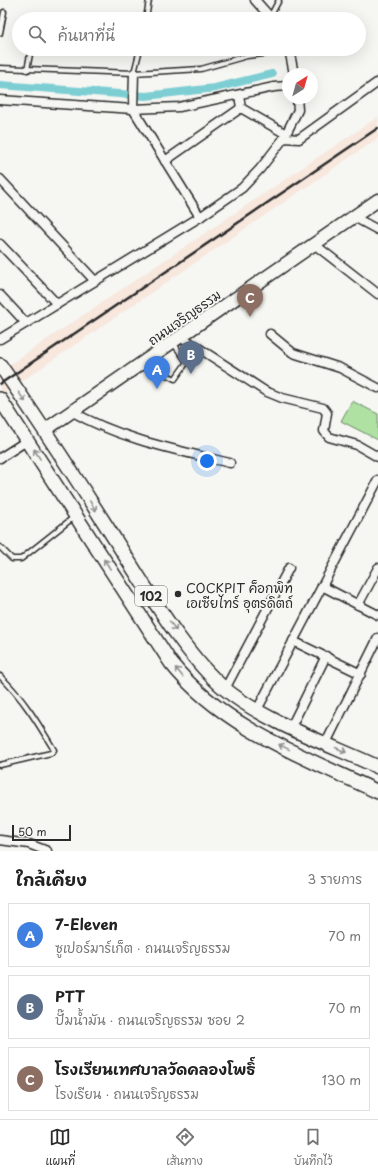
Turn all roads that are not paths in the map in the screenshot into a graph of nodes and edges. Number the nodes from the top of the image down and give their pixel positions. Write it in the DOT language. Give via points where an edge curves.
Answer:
graph roads {
  1 [pos="149,0"];
  2 [pos="255,0"];
  3 [pos="279,0"];
  4 [pos="4,12"];
  5 [pos="147,12"];
  6 [pos="266,12"];
  7 [pos="274,12"];
  8 [pos="0,33"];
  9 [pos="30,56"];
  10 [pos="138,56"];
  11 [pos="247,56"];
  12 [pos="290,56"];
  13 [pos="0,68"];
  14 [pos="293,68"];
  15 [pos="27,70"];
  16 [pos="134,73"];
  17 [pos="378,82"];
  18 [pos="282,86"];
  19 [pos="239,95"];
  20 [pos="0,100"];
  21 [pos="298,104"];
  22 [pos="241,108"];
  23 [pos="133,109"];
  24 [pos="285,136"];
  25 [pos="165,161"];
  26 [pos="0,179"];
  27 [pos="378,200"];
  28 [pos="200,217"];
  29 [pos="354,217"];
  30 [pos="378,230"];
  31 [pos="0,244"];
  32 [pos="314,244"];
  33 [pos="95,281"];
  34 [pos="378,294"];
  35 [pos="0,295"];
  36 [pos="57,304"];
  37 [pos="26,323"];
  38 [pos="270,334"];
  39 [pos="0,339"];
  40 [pos="176,339"];
  41 [pos="142,362"];
  42 [pos="0,365"];
  43 [pos="378,388"];
  44 [pos="0,399"];
  45 [pos="71,412"];
  46 [pos="45,430"];
  47 [pos="28,440"];
  48 [pos="378,457"];
  49 [pos="0,458"];
  50 [pos="230,463"];
  51 [pos="378,480"];
  52 [pos="76,516"];
  53 [pos="0,547"];
  54 [pos="289,568"];
  55 [pos="378,568"];
  56 [pos="322,586"];
  57 [pos="153,598"];
  58 [pos="358,605"];
  59 [pos="136,609"];
  60 [pos="378,615"];
  61 [pos="378,638"];
  62 [pos="293,640"];
  63 [pos="375,651"];
  64 [pos="326,656"];
  65 [pos="360,674"];
  66 [pos="0,676"];
  67 [pos="225,689"];
  68 [pos="257,710"];
  69 [pos="291,727"];
  70 [pos="326,743"];
  71 [pos="0,765"];
  72 [pos="378,767"];
  73 [pos="378,792"];
  74 [pos="0,840"];
  75 [pos="47,851"];
  1 -- 5 [label="lane"];
  2 -- 6 [label="street"];
  3 -- 7 [label="lane"];
  4 -- 8 [label="lane"];
  9 -- 15 [label="lane"];
  10 -- 16 [label="lane"];
  11 -- 16 [label="lane" via="201,69"];
  12 -- 14 [label="street"];
  13 -- 15 [label="lane"];
  15 -- 16 [label="lane"];
  16 -- 23 [label="street"];
  17 -- 24 [label="street" via="299,139"];
  18 -- 19 [label="street"];
  19 -- 22 [label="street"];
  19 -- 23 [label="street" via="180,107"];
  20 -- 23 [label="street"];
  21 -- 24 [label="street" via="298,110"];
  22 -- 24 [label="street"];
  22 -- 25 [label="street"];
  23 -- 25 [label="street"];
  24 -- 28 [label="street" via="242,188"];
  25 -- 28 [label="street"];
  26 -- 33 [label="street"];
  27 -- 29 [label="street, ถนนเจริญธรรม"];
  28 -- 33 [label="street"];
  29 -- 30 [label="street"];
  29 -- 32 [label="street, ถนนเจริญธรรม"];
  31 -- 36 [label="street"];
  32 -- 34 [label="street"];
  32 -- 40 [label="street, ถนนเจริญธรรม"];
  33 -- 36 [label="street"];
  35 -- 37 [label="street"];
  36 -- 37 [label="street"];
  37 -- 39 [label="street"];
  38 -- 43 [label="street" via="293,353 340,368"];
  40 -- 41 [label="street, ถนนเจริญธรรม"];
  40 -- 41 [label="lane" via="187,362 175,379"];
  40 -- 48 [label="street" via="282,398 323,408 327,413 324,431 329,437 357,445"];
  41 -- 45 [label="street, ถนนเจริญธรรม"];
  42 -- 46 [label="main road, 102, one-way"];
  44 -- 47 [label="main road, 102"];
  45 -- 46 [label="street, ถนนเจริญธรรม"];
  45 -- 50 [label="street" via="111,430"];
  46 -- 47 [label="main road"];
  46 -- 57 [label="main road, 102, one-way"];
  47 -- 49 [label="street"];
  52 -- 47 [label="main road, 102, one-way"];
  51 -- 56 [label="street"];
  52 -- 53 [label="lane" via="20,559 12,559"];
  59 -- 52 [label="main road, 102, one-way"];
  54 -- 67 [label="street"];
  55 -- 58 [label="street"];
  56 -- 58 [label="street"];
  56 -- 62 [label="street"];
  57 -- 59 [label="main road"];
  57 -- 67 [label="main road, 102, one-way" via="199,663"];
  58 -- 60 [label="street"];
  73 -- 59 [label="main road, 102, one-way" via="256,733 227,716 185,680"];
  61 -- 63 [label="street"];
  62 -- 64 [label="street"];
  62 -- 68 [label="street"];
  63 -- 65 [label="street"];
  64 -- 65 [label="street"];
  64 -- 69 [label="street"];
  65 -- 70 [label="street"];
  66 -- 71 [label="lane" via="33,714 54,750 51,753"];
  67 -- 68 [label="main road, 102"];
  68 -- 69 [label="main road, 102"];
  69 -- 70 [label="main road, 102"];
  70 -- 72 [label="main road, 102, one-way"];
  74 -- 75 [label="street" via="29,844"];
}
